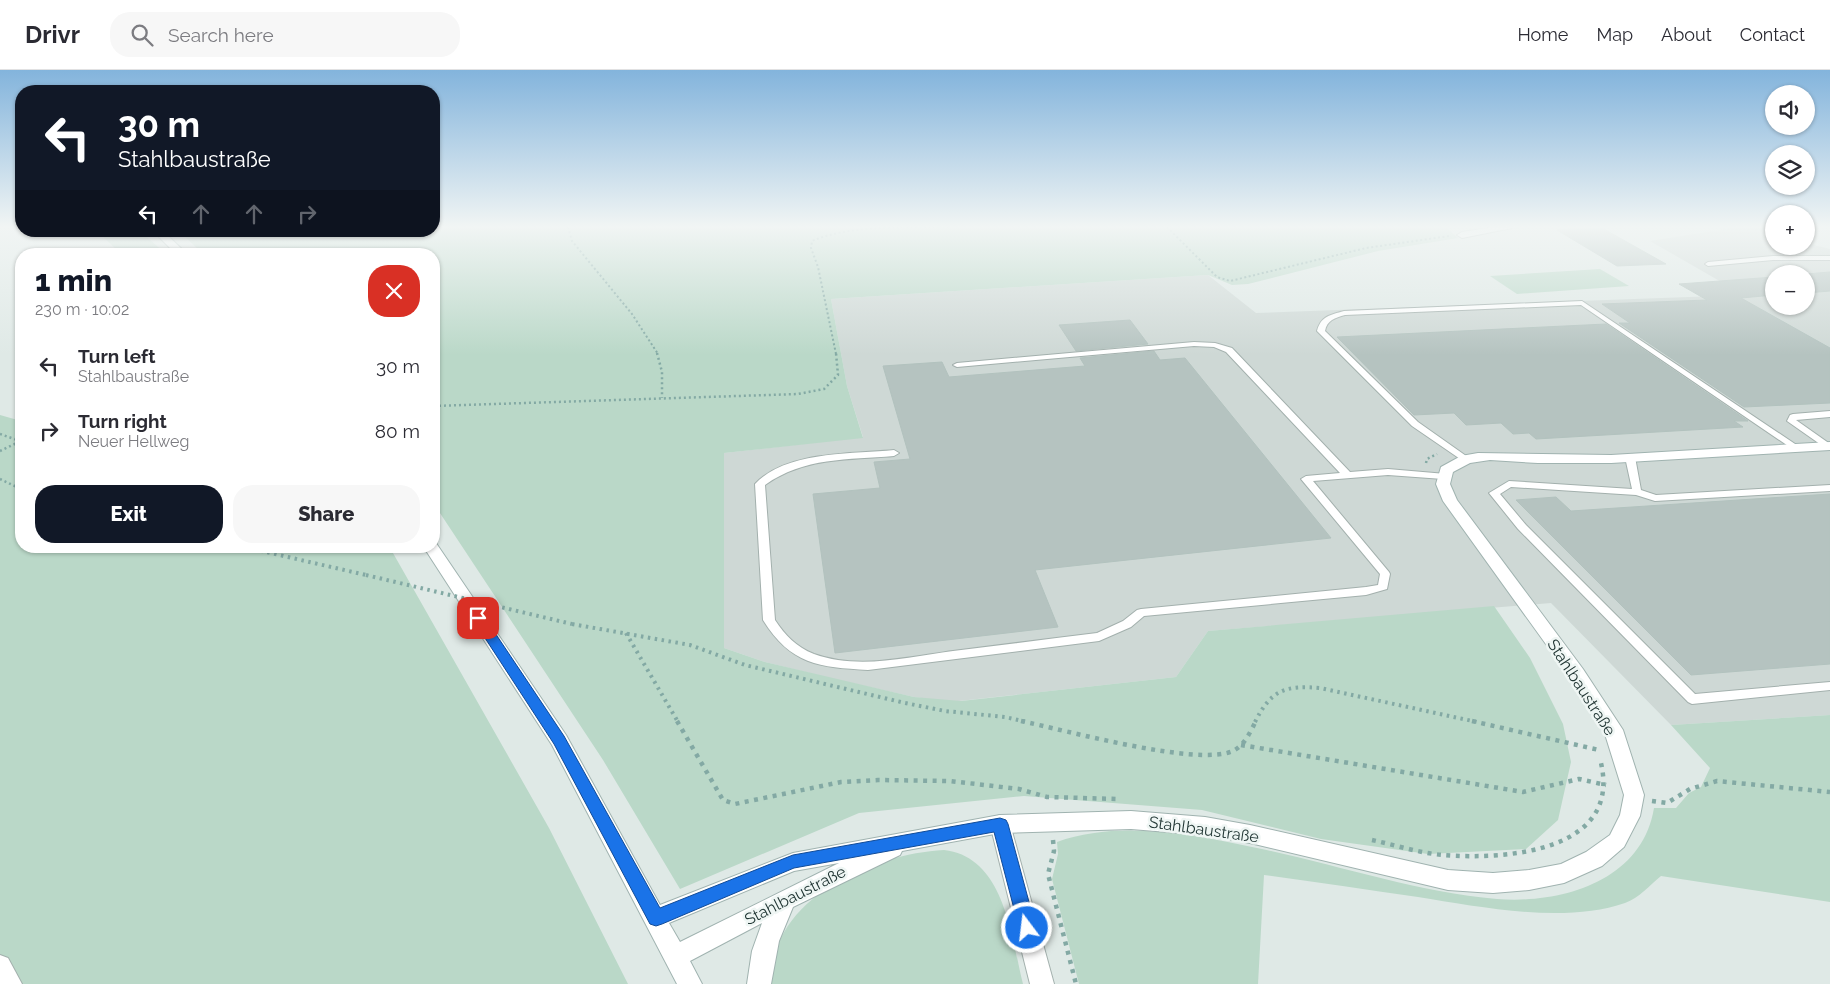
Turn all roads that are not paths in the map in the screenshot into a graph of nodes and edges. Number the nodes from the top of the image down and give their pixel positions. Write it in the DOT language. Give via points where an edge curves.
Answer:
graph roads {
  1 [pos="956,365"];
  2 [pos="1830,414"];
  3 [pos="1829,446"];
  4 [pos="1797,448"];
  5 [pos="894,454"];
  6 [pos="1630,458"];
  7 [pos="1466,460"];
  8 [pos="1346,475"];
  9 [pos="1443,476"];
  10 [pos="1830,488"];
  11 [pos="1637,492"];
  12 [pos="436,553"];
  13 [pos="1830,686"];
  14 [pos="1000,824"];
  15 [pos="916,838"];
  16 [pos="785,900"];
  17 [pos="656,918"];
  18 [pos="676,956"];
  19 [pos="0,966"];
  20 [pos="10,984"];
  21 [pos="690,984"];
  22 [pos="759,984"];
  23 [pos="1042,984"];
  1 -- 8 [label="lane" via="1215,345 1230,350"];
  2 -- 3 [label="lane" via="1793,417 1791,421"];
  3 -- 4 [label="street"];
  4 -- 6 [label="street"];
  4 -- 7 [label="lane" via="1582,303 1344,313 1331,316 1323,323 1321,331 1390,402"];
  5 -- 8 [label="lane" via="789,466 760,484 769,620 786,645 806,656 831,663 868,666 1099,638 1141,613 1366,591 1383,586 1385,574 1306,479"];
  6 -- 7 [label="street" via="1576,460 1506,456"];
  6 -- 11 [label="lane"];
  7 -- 9 [label="street" via="1451,465"];
  8 -- 9 [label="lane" via="1388,472"];
  9 -- 14 [label="street, Stahlbaustraße" via="1450,501 1577,674 1613,730 1634,795 1630,816 1617,841 1594,859 1564,873 1493,883 1448,880 1204,826 1130,820"];
  10 -- 11 [label="lane" via="1655,498"];
  11 -- 13 [label="lane" via="1509,484 1494,493 1522,527 1692,699"];
  12 -- 17 [label="street" via="559,740"];
  14 -- 15 [label="street, Stahlbaustraße"];
  14 -- 23 [label="street"];
  15 -- 16 [label="street, Stahlbaustraße"];
  15 -- 17 [label="street, Stahlbaustraße" via="793,862"];
  16 -- 18 [label="street, Stahlbaustraße"];
  16 -- 22 [label="street" via="775,918 761,960"];
  17 -- 18 [label="street"];
  18 -- 21 [label="street"];
  19 -- 20 [label="street"];
}
